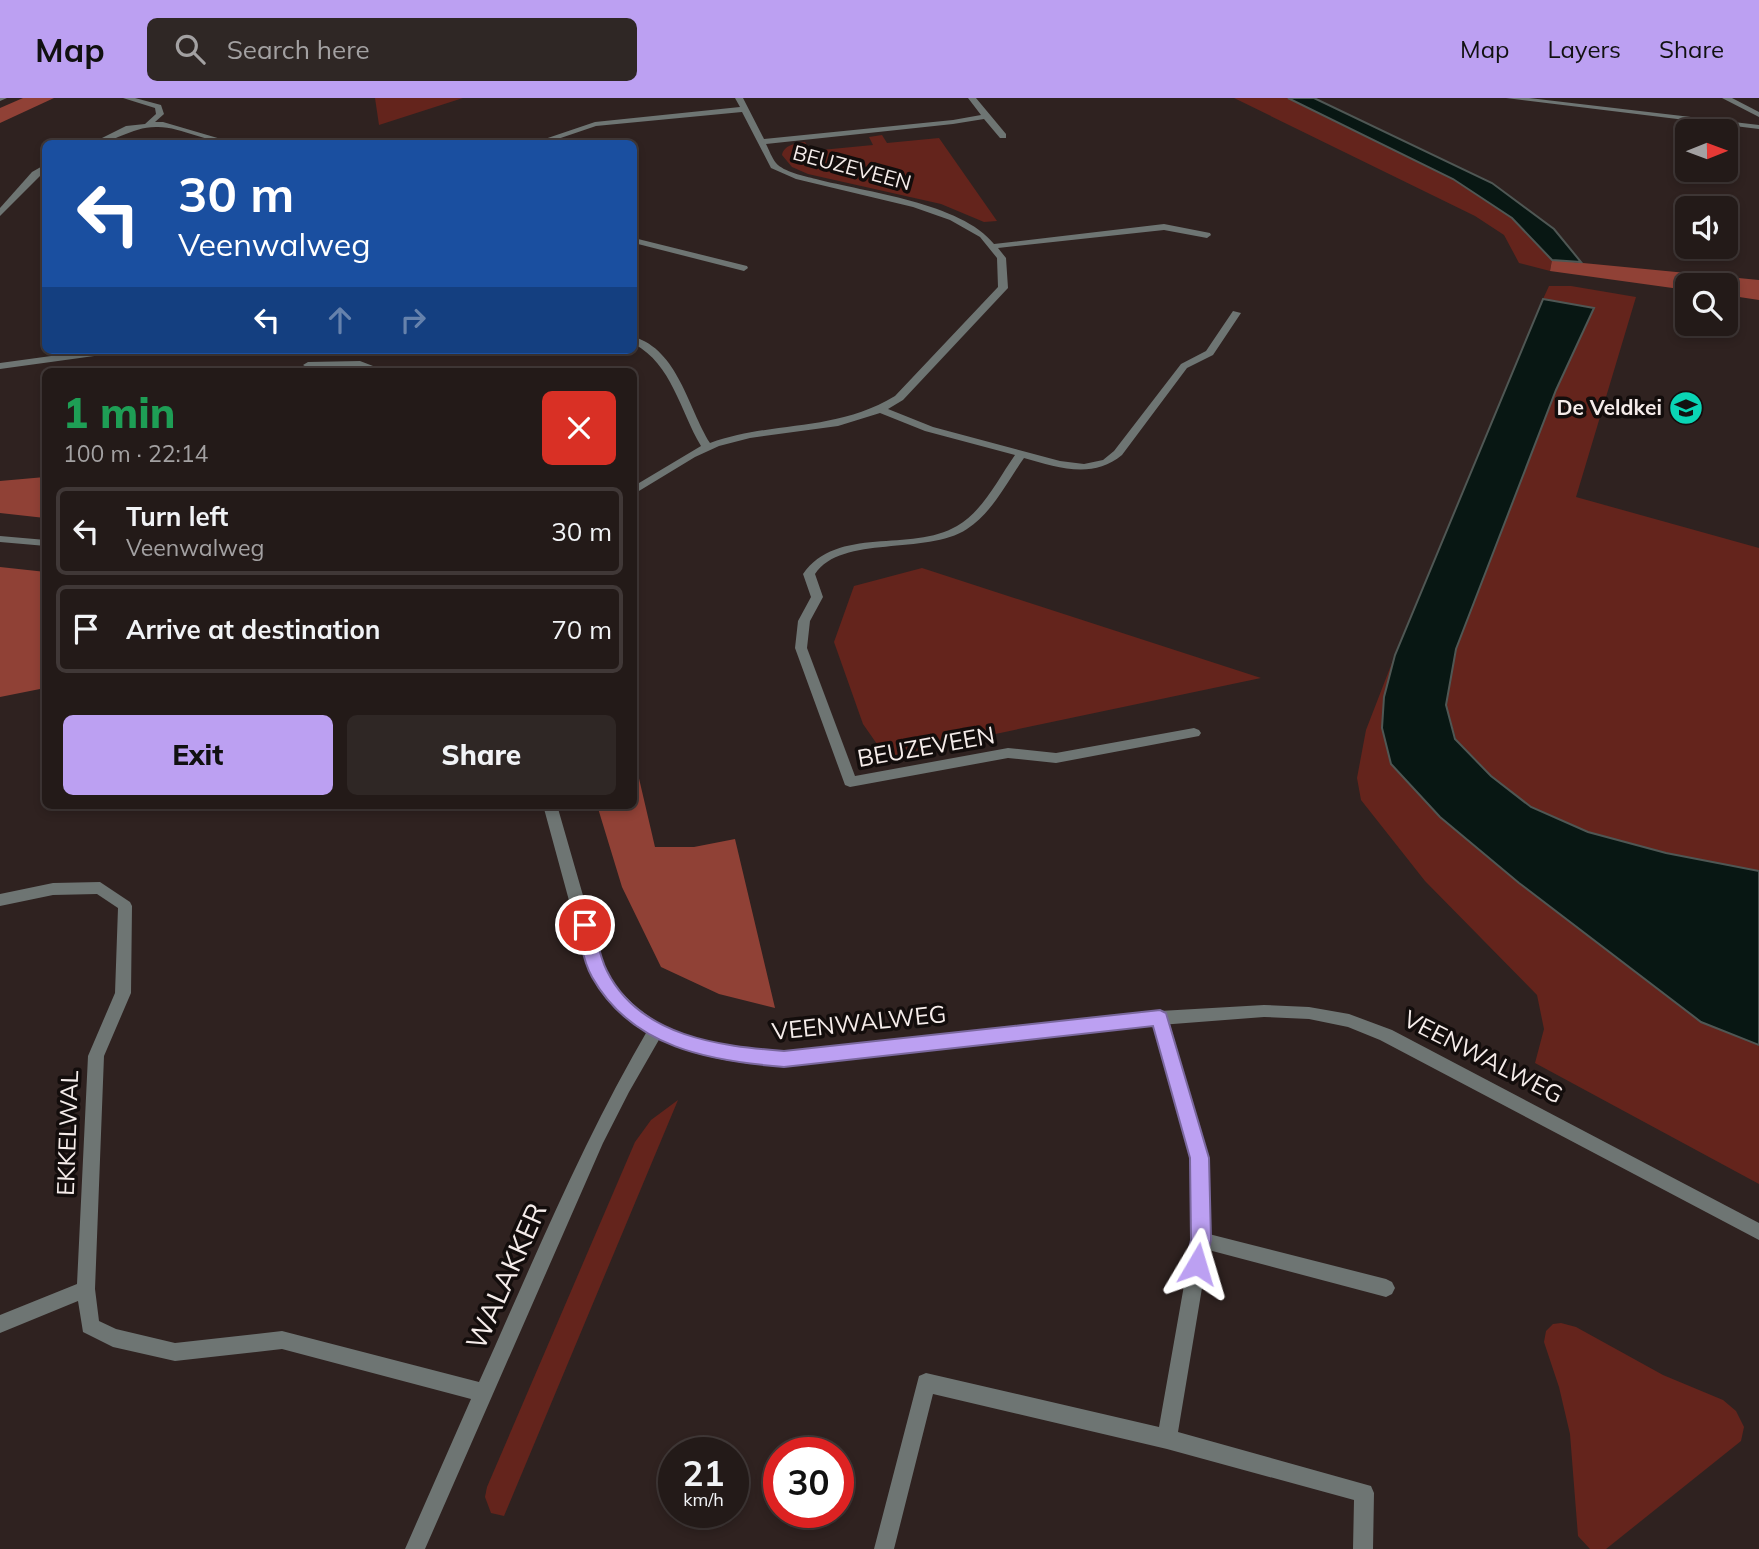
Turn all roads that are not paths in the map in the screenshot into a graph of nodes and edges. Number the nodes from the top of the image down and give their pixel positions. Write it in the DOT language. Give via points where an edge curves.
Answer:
graph roads {
  1 [pos="127,98"];
  2 [pos="739,98"];
  3 [pos="972,98"];
  4 [pos="1510,98"];
  5 [pos="1726,98"];
  6 [pos="745,109"];
  7 [pos="1759,115"];
  8 [pos="986,116"];
  9 [pos="149,124"];
  10 [pos="1759,127"];
  11 [pos="560,134"];
  12 [pos="1003,136"];
  13 [pos="103,140"];
  14 [pos="221,140"];
  15 [pos="544,140"];
  16 [pos="573,140"];
  17 [pos="761,142"];
  18 [pos="42,169"];
  19 [pos="0,212"];
  20 [pos="1207,235"];
  21 [pos="637,242"];
  22 [pos="995,246"];
  23 [pos="744,268"];
  24 [pos="1236,313"];
  25 [pos="637,341"];
  26 [pos="87,354"];
  27 [pos="0,366"];
  28 [pos="308,368"];
  29 [pos="372,368"];
  30 [pos="882,410"];
  31 [pos="707,447"];
  32 [pos="1020,454"];
  33 [pos="637,489"];
  34 [pos="0,539"];
  35 [pos="42,543"];
  36 [pos="1194,733"];
  37 [pos="552,809"];
  38 [pos="0,900"];
  39 [pos="1160,1018"];
  40 [pos="656,1031"];
  41 [pos="1759,1232"];
  42 [pos="1201,1240"];
  43 [pos="1386,1288"];
  44 [pos="86,1289"];
  45 [pos="0,1324"];
  46 [pos="484,1393"];
  47 [pos="1167,1439"];
  48 [pos="415,1549"];
  49 [pos="884,1549"];
  50 [pos="1363,1549"];
  1 -- 9 [label="street" via="158,107 160,114"];
  2 -- 6 [label="street"];
  3 -- 8 [label="street"];
  4 -- 10 [label="street"];
  5 -- 7 [label="street"];
  6 -- 11 [label="street" via="612,121"];
  6 -- 17 [label="street"];
  8 -- 12 [label="street"];
  8 -- 17 [label="street, BEUZEVEEN"];
  9 -- 13 [label="street"];
  9 -- 14 [label="street" via="170,125"];
  11 -- 15 [label="street"];
  11 -- 16 [label="street"];
  17 -- 22 [label="street, BEUZEVEEN" via="774,166 784,172 943,212 975,228"];
  18 -- 19 [label="street"];
  20 -- 22 [label="street" via="1164,227"];
  21 -- 23 [label="street"];
  22 -- 30 [label="street" via="1006,276 1003,288 899,398"];
  24 -- 32 [label="street" via="1210,353 1184,366 1106,463 1084,467"];
  25 -- 31 [label="street" via="665,363"];
  26 -- 27 [label="street"];
  28 -- 29 [label="street" via="359,364"];
  30 -- 31 [label="street" via="849,422 747,436"];
  30 -- 32 [label="street" via="929,429"];
  31 -- 33 [label="street"];
  32 -- 36 [label="street, BEUZEVEEN" via="969,524 957,531 837,553 819,560 809,574 817,597 804,621 801,648 850,782 1008,753 1056,758"];
  34 -- 35 [label="street"];
  37 -- 40 [label="street, VEENWALWEG" via="598,973 617,1001"];
  38 -- 44 [label="street, EKKELWAL" via="53,889 100,888 125,906 122,993 96,1056"];
  39 -- 40 [label="street, VEENWALWEG" via="784,1059 730,1055 687,1045"];
  39 -- 41 [label="street, VEENWALWEG" via="1264,1011 1349,1021 1386,1035"];
  39 -- 42 [label="street" via="1200,1158"];
  40 -- 46 [label="street, WALAKKER" via="596,1140"];
  42 -- 43 [label="street"];
  42 -- 47 [label="street"];
  44 -- 45 [label="street"];
  44 -- 46 [label="street, EKKELWAL" via="90,1325 113,1338 175,1352 282,1340"];
  46 -- 48 [label="street, WALAKKER"];
  47 -- 49 [label="street" via="926,1383"];
  47 -- 50 [label="street" via="1364,1493"];
}
